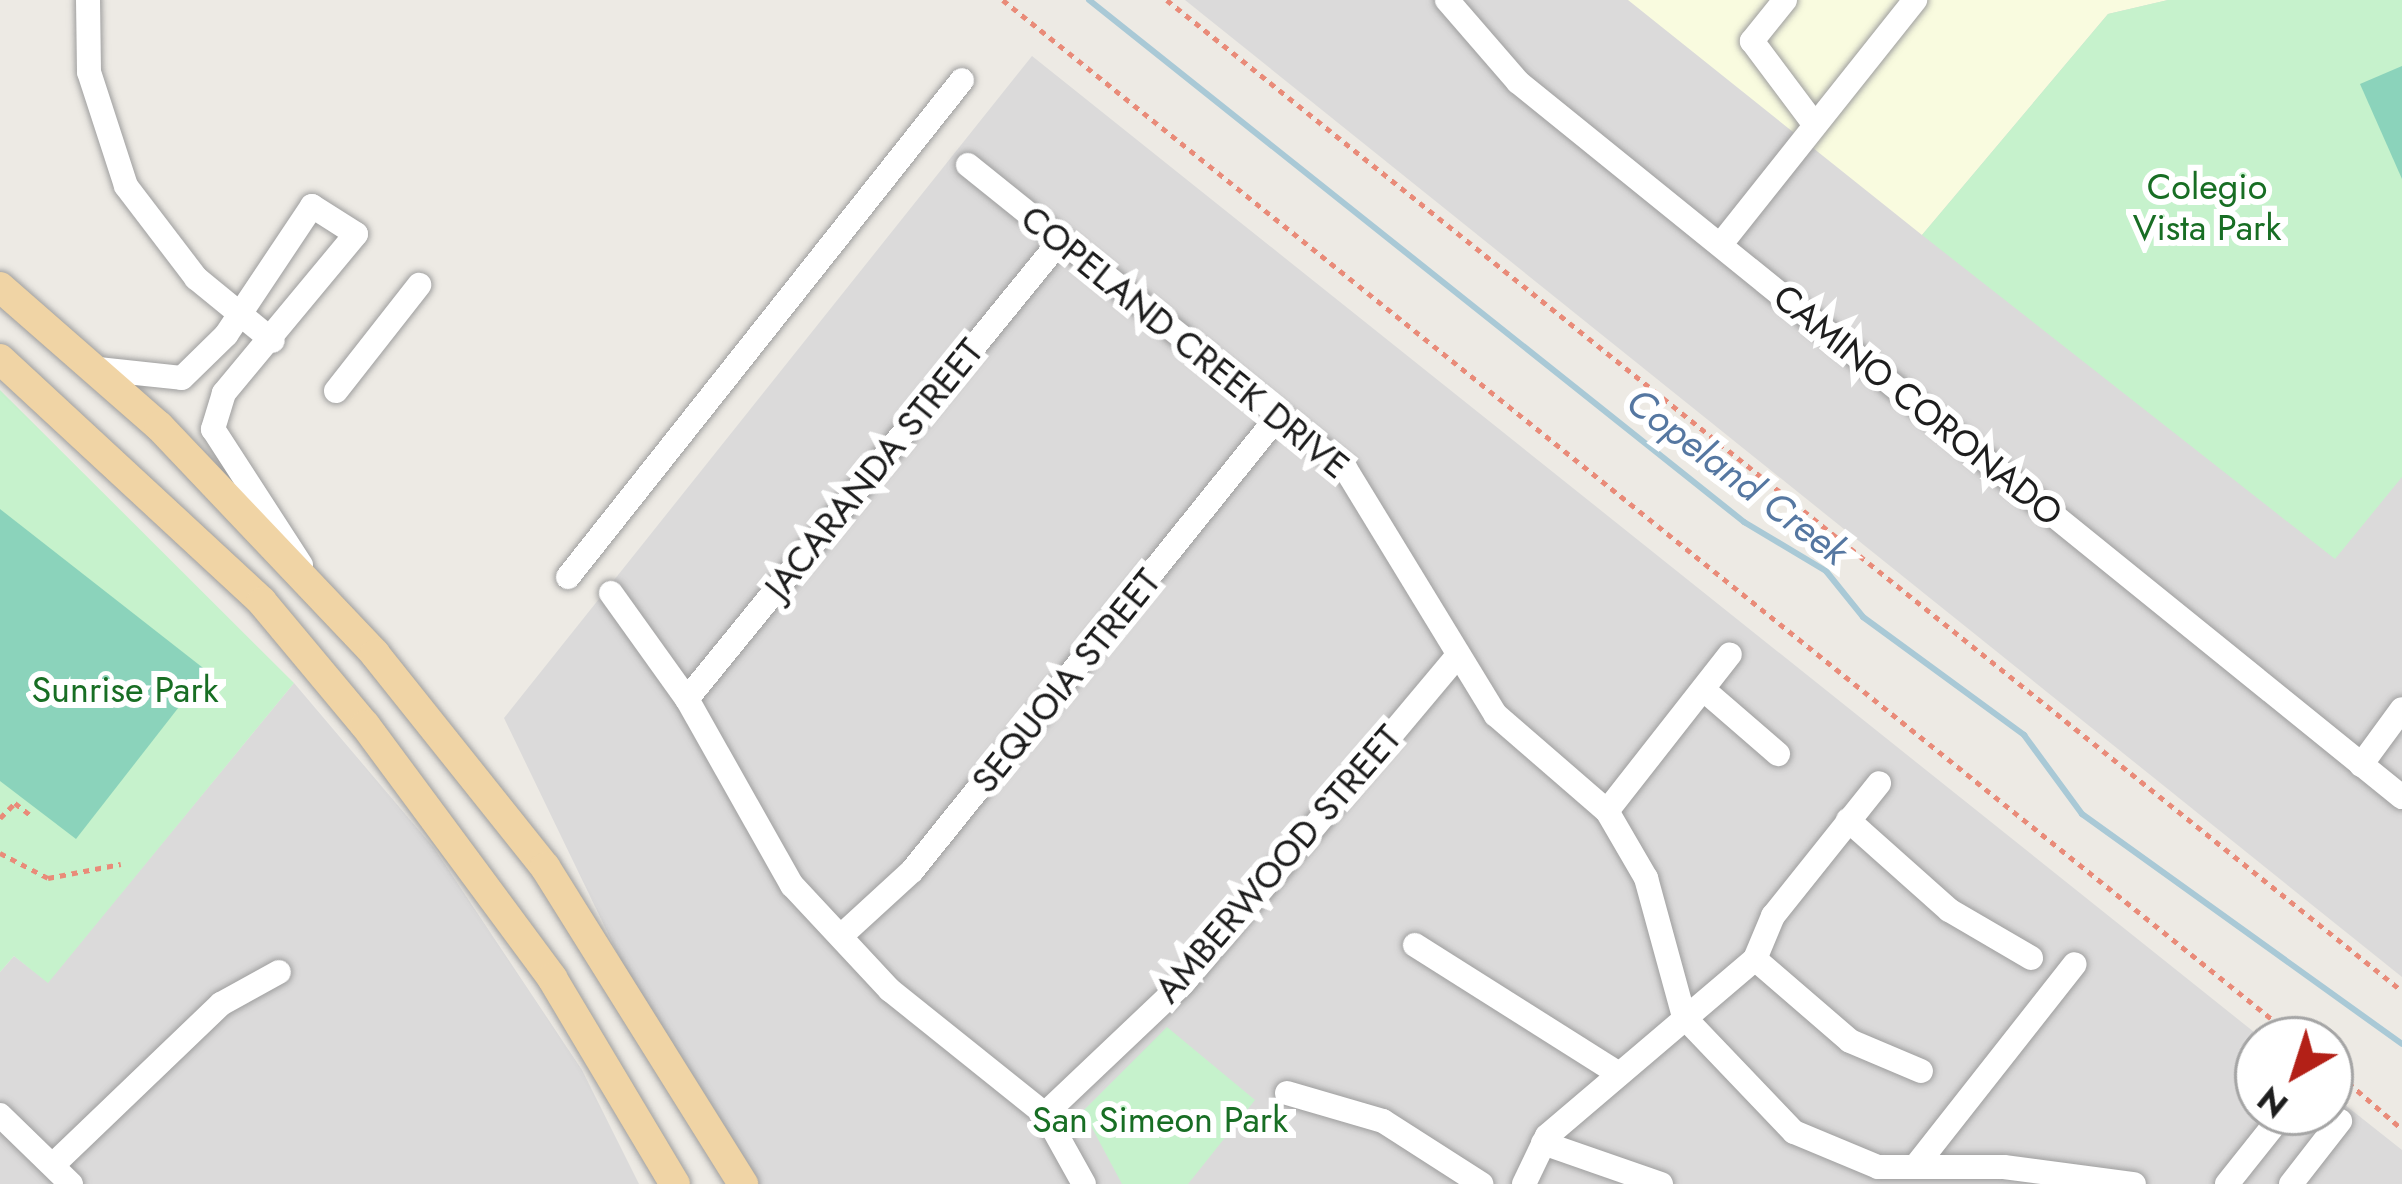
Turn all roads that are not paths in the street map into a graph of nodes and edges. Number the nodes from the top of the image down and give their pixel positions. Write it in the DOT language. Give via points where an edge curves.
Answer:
graph roads {
  1 [pos="88,0"];
  2 [pos="1448,0"];
  3 [pos="1785,0"];
  4 [pos="1915,0"];
  5 [pos="962,80"];
  6 [pos="1814,124"];
  7 [pos="968,165"];
  8 [pos="1061,240"];
  9 [pos="1721,244"];
  10 [pos="419,285"];
  11 [pos="0,287"];
  12 [pos="236,311"];
  13 [pos="273,341"];
  14 [pos="0,358"];
  15 [pos="98,369"];
  16 [pos="336,391"];
  17 [pos="1279,415"];
  18 [pos="568,577"];
  19 [pos="307,578"];
  20 [pos="611,593"];
  21 [pos="1730,653"];
  22 [pos="1454,660"];
  23 [pos="1704,691"];
  24 [pos="687,699"];
  25 [pos="2402,709"];
  26 [pos="1778,754"];
  27 [pos="2360,765"];
  28 [pos="1879,783"];
  29 [pos="2402,797"];
  30 [pos="1607,811"];
  31 [pos="1848,820"];
  32 [pos="841,936"];
  33 [pos="1415,945"];
  34 [pos="2031,958"];
  35 [pos="1755,959"];
  36 [pos="2075,964"];
  37 [pos="279,972"];
  38 [pos="1684,1017"];
  39 [pos="1921,1071"];
  40 [pos="1619,1074"];
  41 [pos="1287,1093"];
  42 [pos="1045,1114"];
  43 [pos="0,1115"];
  44 [pos="2265,1136"];
  45 [pos="2328,1136"];
  46 [pos="1543,1144"];
  47 [pos="53,1165"];
  48 [pos="1915,1167"];
  49 [pos="2088,1179"];
  50 [pos="71,1184"];
  51 [pos="675,1184"];
  52 [pos="742,1184"];
  53 [pos="1084,1184"];
  54 [pos="1481,1184"];
  55 [pos="1524,1184"];
  56 [pos="1661,1184"];
  57 [pos="2134,1184"];
  58 [pos="2227,1184"];
  59 [pos="2291,1184"];
  1 -- 12 [label="street" via="89,72 126,187"];
  2 -- 9 [label="street, CAMINO CORONADO" via="1518,82"];
  3 -- 6 [label="street" via="1752,41"];
  4 -- 6 [label="street"];
  5 -- 18 [label="street"];
  6 -- 9 [label="street"];
  7 -- 8 [label="street, COPELAND CREEK DRIVE"];
  8 -- 17 [label="street, COPELAND CREEK DRIVE"];
  8 -- 24 [label="street, JACARANDA STREET"];
  9 -- 27 [label="street, CAMINO CORONADO"];
  10 -- 16 [label="street"];
  11 -- 15 [label="main road"];
  12 -- 13 [label="street"];
  12 -- 13 [label="street" via="312,206 356,234"];
  12 -- 15 [label="street" via="182,378"];
  13 -- 19 [label="street" via="224,393 213,428"];
  14 -- 51 [label="main road" via="262,602 365,724 539,959"];
  15 -- 19 [label="main road"];
  17 -- 22 [label="street, COPELAND CREEK DRIVE" via="1345,468 1388,524"];
  17 -- 32 [label="street, SEQUOIA STREET" via="912,871"];
  19 -- 52 [label="main road" via="544,867"];
  20 -- 24 [label="street"];
  21 -- 23 [label="street"];
  22 -- 30 [label="street, COPELAND CREEK DRIVE" via="1496,715"];
  22 -- 42 [label="street, AMBERWOOD STREET" via="1183,983"];
  23 -- 26 [label="street"];
  23 -- 30 [label="street"];
  24 -- 32 [label="street" via="747,816"];
  25 -- 27 [label="street"];
  27 -- 29 [label="street, CAMINO CORONADO"];
  28 -- 31 [label="street"];
  30 -- 38 [label="street, COPELAND CREEK DRIVE" via="1646,878"];
  31 -- 34 [label="street" via="1949,910"];
  31 -- 35 [label="street" via="1773,916"];
  32 -- 42 [label="street"];
  33 -- 40 [label="street"];
  35 -- 38 [label="street"];
  35 -- 39 [label="street" via="1850,1041"];
  36 -- 48 [label="street"];
  37 -- 47 [label="street" via="220,1004"];
  38 -- 40 [label="street"];
  38 -- 48 [label="street, COPELAND CREEK DRIVE" via="1794,1132 1878,1167"];
  40 -- 46 [label="street"];
  41 -- 54 [label="street" via="1383,1121"];
  42 -- 53 [label="street"];
  43 -- 47 [label="street"];
  44 -- 58 [label="street"];
  45 -- 59 [label="street"];
  46 -- 55 [label="street"];
  46 -- 56 [label="street"];
  47 -- 50 [label="street"];
  48 -- 49 [label="street, COPELAND CREEK DRIVE"];
  49 -- 57 [label="street, COPELAND CREEK DRIVE"];
}
